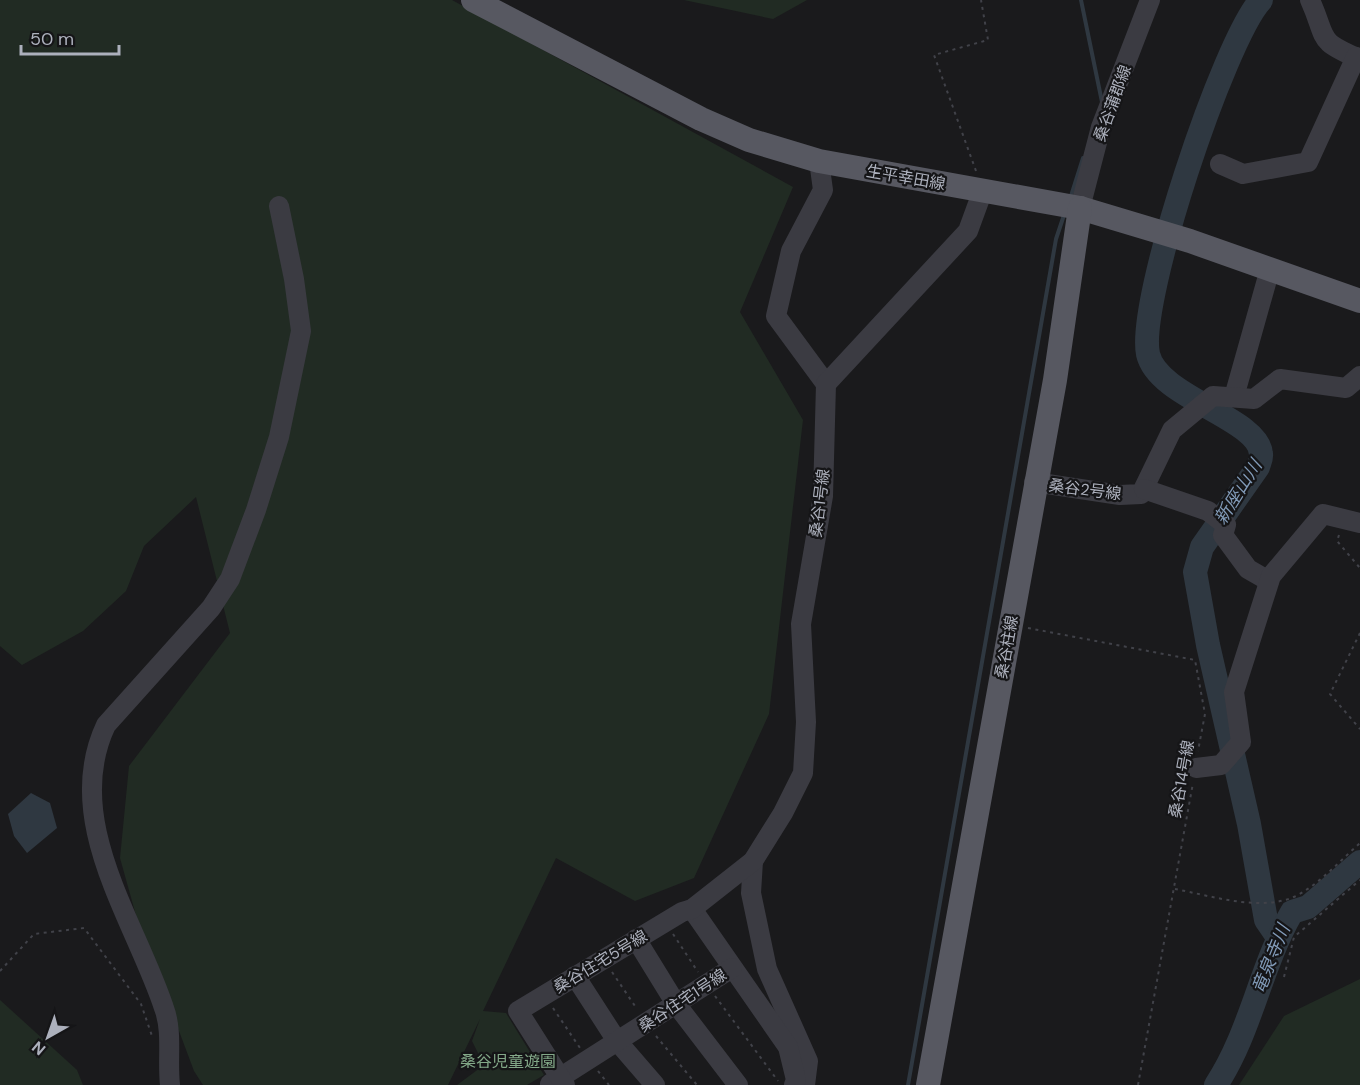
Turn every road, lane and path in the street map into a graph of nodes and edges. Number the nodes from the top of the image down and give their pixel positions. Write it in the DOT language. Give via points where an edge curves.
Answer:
graph roads {
  1 [pos="473,0"];
  2 [pos="981,0"];
  3 [pos="1150,0"];
  4 [pos="1310,0"];
  5 [pos="1358,58"];
  6 [pos="819,161"];
  7 [pos="1220,164"];
  8 [pos="983,190"];
  9 [pos="279,206"];
  10 [pos="1080,208"];
  11 [pos="1270,269"];
  12 [pos="1360,301"];
  13 [pos="1360,376"];
  14 [pos="826,384"];
  15 [pos="1234,397"];
  16 [pos="1034,482"];
  17 [pos="1144,489"];
  18 [pos="1351,522"];
  19 [pos="1360,568"];
  20 [pos="1269,581"];
  21 [pos="1011,624"];
  22 [pos="1360,633"];
  23 [pos="1360,729"];
  24 [pos="1196,768"];
  25 [pos="1360,843"];
  26 [pos="753,861"];
  27 [pos="1360,880"];
  28 [pos="1175,889"];
  29 [pos="692,909"];
  30 [pos="665,922"];
  31 [pos="636,939"];
  32 [pos="732,968"];
  33 [pos="0,971"];
  34 [pos="575,976"];
  35 [pos="1284,977"];
  36 [pos="706,984"];
  37 [pos="545,995"];
  38 [pos="676,1004"];
  39 [pos="617,1041"];
  40 [pos="155,1044"];
  41 [pos="588,1060"];
  42 [pos="557,1083"];
  43 [pos="170,1085"];
  44 [pos="609,1085"];
  45 [pos="655,1085"];
  46 [pos="738,1085"];
  47 [pos="781,1085"];
  48 [pos="794,1085"];
  49 [pos="805,1085"];
  50 [pos="928,1085"];
  51 [pos="1138,1085"];
  1 -- 6 [label="main road, 生平幸田線" via="701,119 749,140"];
  2 -- 8 [label="path" via="987,40 934,55"];
  3 -- 10 [label="street, 桑谷蒲郡線" via="1101,127"];
  4 -- 5 [label="street" via="1323,39"];
  5 -- 7 [label="street" via="1308,162 1243,174"];
  6 -- 8 [label="main road, 生平幸田線"];
  6 -- 14 [label="street" via="823,190 791,251 776,316"];
  8 -- 10 [label="main road, 生平幸田線"];
  8 -- 14 [label="street" via="968,231"];
  9 -- 43 [label="street" via="301,331 279,437 256,510 230,579 212,608 106,725 94,763 93,797 106,870 165,1010"];
  10 -- 11 [label="main road, 生平幸田線"];
  10 -- 16 [label="main road, 桑谷柱線" via="1055,380"];
  11 -- 12 [label="main road, 生平幸田線"];
  11 -- 15 [label="street"];
  13 -- 15 [label="street, 桑谷2号線" via="1346,388 1280,379 1254,399"];
  14 -- 26 [label="street, 桑谷1号線" via="823,496 801,624 806,722 803,773"];
  15 -- 17 [label="street, 桑谷2号線" via="1213,396 1172,430"];
  16 -- 17 [label="street, 桑谷2号線" via="1120,495 1141,494"];
  16 -- 21 [label="main road, 桑谷柱線"];
  17 -- 20 [label="street" via="1208,511 1226,525 1223,535 1248,569"];
  18 -- 19 [label="path" via="1337,541"];
  18 -- 20 [label="street" via="1323,514"];
  20 -- 24 [label="street" via="1234,692 1241,742 1221,765"];
  21 -- 24 [label="path, 桑谷14号線" via="1195,660 1205,714"];
  21 -- 50 [label="main road, 桑谷柱線"];
  22 -- 23 [label="path" via="1330,694"];
  24 -- 28 [label="path, 桑谷14号線"];
  25 -- 28 [label="path" via="1303,892 1282,901 1245,902"];
  26 -- 29 [label="street, 桑谷住宅5号線"];
  26 -- 49 [label="street" via="751,893 767,969 808,1061"];
  27 -- 35 [label="path" via="1294,937"];
  28 -- 51 [label="path, 桑谷14号線"];
  29 -- 30 [label="street, 桑谷住宅5号線"];
  29 -- 32 [label="street"];
  30 -- 31 [label="street, 桑谷住宅5号線"];
  30 -- 36 [label="path"];
  31 -- 34 [label="street, 桑谷住宅5号線"];
  31 -- 38 [label="street"];
  32 -- 36 [label="street, 桑谷住宅1号線"];
  32 -- 48 [label="street, 桑谷住宅1号線" via="788,1047"];
  33 -- 40 [label="path" via="34,934 84,928 141,1004"];
  34 -- 37 [label="street, 桑谷住宅5号線"];
  34 -- 39 [label="street"];
  36 -- 38 [label="street, 桑谷住宅1号線"];
  36 -- 47 [label="path"];
  37 -- 41 [label="path"];
  37 -- 42 [label="street, 桑谷住宅5号線" via="518,1011"];
  38 -- 39 [label="street, 桑谷住宅1号線"];
  38 -- 46 [label="street"];
  39 -- 41 [label="street, 桑谷住宅1号線"];
  39 -- 45 [label="street"];
  41 -- 42 [label="street, 桑谷住宅1号線"];
  41 -- 44 [label="path"];
}
